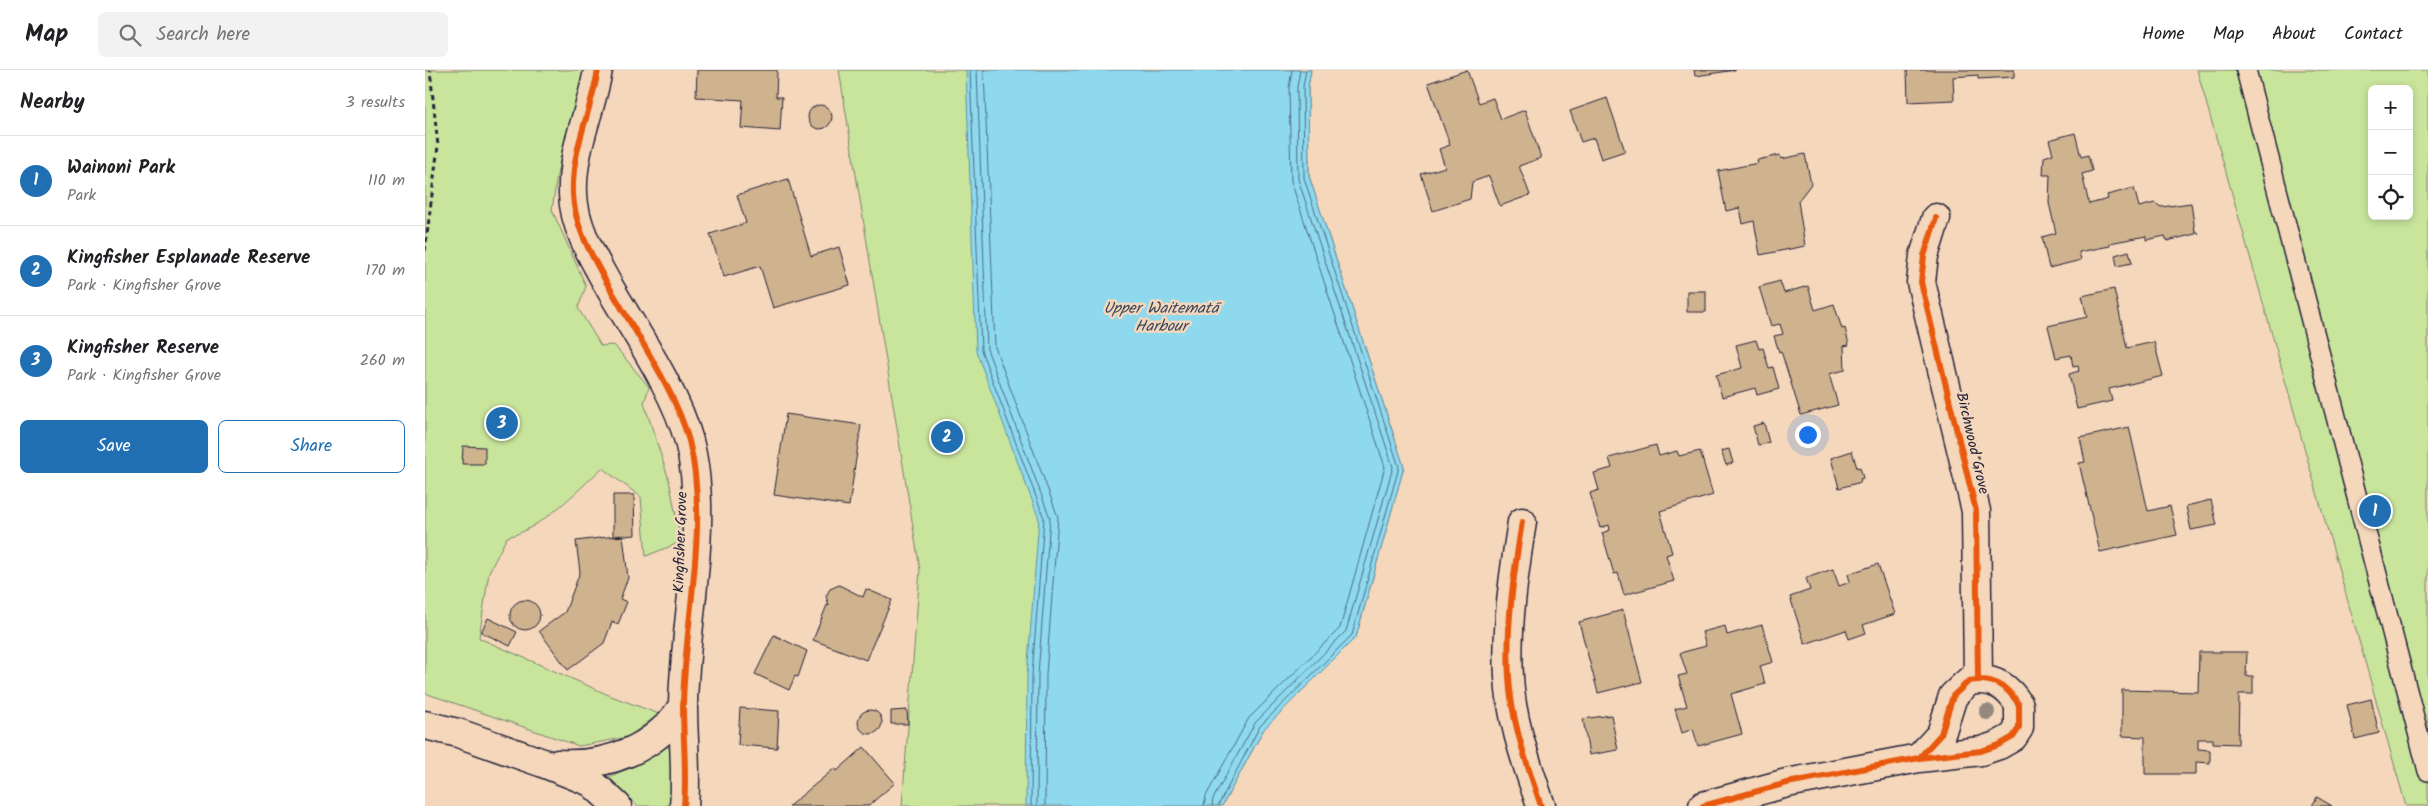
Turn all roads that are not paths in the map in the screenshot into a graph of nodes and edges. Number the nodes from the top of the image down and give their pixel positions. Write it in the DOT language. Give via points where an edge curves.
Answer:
graph roads {
  1 [pos="598,70"];
  2 [pos="2246,70"];
  3 [pos="1936,218"];
  4 [pos="1522,522"];
  5 [pos="1978,679"];
  6 [pos="683,706"];
  7 [pos="425,725"];
  8 [pos="1919,758"];
  9 [pos="543,763"];
  10 [pos="2428,771"];
  11 [pos="617,806"];
  12 [pos="684,806"];
  13 [pos="1541,806"];
  14 [pos="1703,806"];
  1 -- 6 [label="street, Kingfisher Grove" via="573,176 576,215 583,239 599,270 670,394 694,464 697,510"];
  2 -- 10 [label="lane"];
  3 -- 5 [label="street, Birchwood Grove" via="1924,256 1921,282 1976,511"];
  4 -- 13 [label="street" via="1510,630 1509,678 1517,733"];
  5 -- 8 [label="street" via="1969,681 1953,696 1941,734"];
  5 -- 8 [label="street" via="2004,686 2019,704 2019,728 2013,737 1981,751"];
  6 -- 9 [label="street" via="658,735 614,759 583,765"];
  6 -- 12 [label="street, Kingfisher Grove"];
  7 -- 9 [label="street" via="458,733"];
  8 -- 14 [label="street" via="1787,784"];
  9 -- 11 [label="street" via="591,782"];
}
